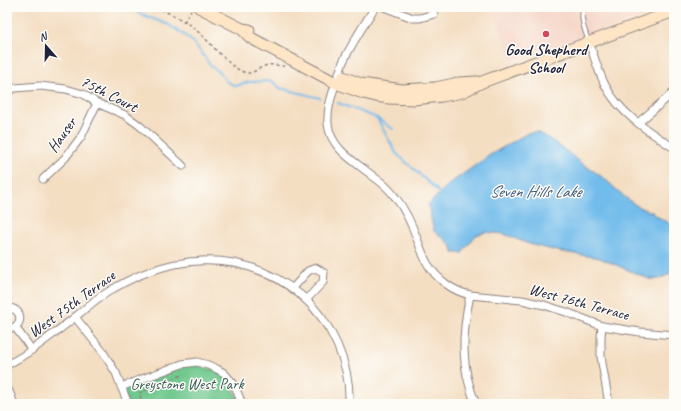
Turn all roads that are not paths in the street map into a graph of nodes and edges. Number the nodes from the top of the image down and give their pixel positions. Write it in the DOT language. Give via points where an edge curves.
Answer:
graph roads {
  1 [pos="199,7"];
  2 [pos="375,7"];
  3 [pos="384,7"];
  4 [pos="584,7"];
  5 [pos="674,11"];
  6 [pos="434,14"];
  7 [pos="589,42"];
  8 [pos="337,79"];
  9 [pos="7,91"];
  10 [pos="674,92"];
  11 [pos="97,103"];
  12 [pos="638,123"];
  13 [pos="674,148"];
  14 [pos="183,166"];
  15 [pos="43,179"];
  16 [pos="292,288"];
  17 [pos="470,295"];
  18 [pos="306,300"];
  19 [pos="7,308"];
  20 [pos="75,317"];
  21 [pos="602,326"];
  22 [pos="15,327"];
  23 [pos="7,329"];
  24 [pos="674,335"];
  25 [pos="32,350"];
  26 [pos="7,365"];
  27 [pos="7,386"];
  28 [pos="121,387"];
  29 [pos="14,404"];
  30 [pos="128,404"];
  31 [pos="242,404"];
  32 [pos="349,404"];
  33 [pos="476,404"];
  34 [pos="609,404"];
  1 -- 8 [label="main road" via="242,29 251,38"];
  2 -- 8 [label="street, West 76th Terrace" via="344,61"];
  3 -- 6 [label="street" via="413,18"];
  4 -- 7 [label="lane" via="582,22"];
  5 -- 7 [label="main road"];
  7 -- 8 [label="main road" via="462,92 442,96 376,96 363,93"];
  7 -- 12 [label="street" via="613,98"];
  8 -- 17 [label="street, West 76th Terrace" via="328,112 331,136 343,153 392,192 409,218 429,266 440,280 455,290"];
  9 -- 11 [label="street, 75th Court" via="40,86 66,89 83,94"];
  10 -- 12 [label="street"];
  11 -- 14 [label="street, 75th Court" via="125,115"];
  11 -- 15 [label="street, Hauser" via="81,136 65,158"];
  12 -- 13 [label="street"];
  16 -- 18 [label="street, West 75th Terrace"];
  16 -- 18 [label="street" via="308,272 316,268 324,273 323,282"];
  16 -- 20 [label="street, West 75th Terrace" via="267,273 237,264 189,261 157,268 132,278 114,287"];
  17 -- 21 [label="street, West 76th Terrace" via="522,300 544,305"];
  17 -- 33 [label="street" via="464,332 464,358"];
  18 -- 32 [label="street, West 75th Terrace" via="323,319 338,345 346,372"];
  19 -- 22 [label="street, West 75th Terrace" via="16,310 19,315 19,322"];
  20 -- 25 [label="street, West 75th Terrace"];
  20 -- 28 [label="street" via="103,352"];
  21 -- 24 [label="street, West 76th Terrace"];
  21 -- 34 [label="street" via="601,357"];
  22 -- 23 [label="street, West 75th Terrace"];
  22 -- 25 [label="street, West 75th Terrace"];
  25 -- 26 [label="street, West 75th Terrace"];
  27 -- 29 [label="street"];
  28 -- 30 [label="street"];
  28 -- 31 [label="street" via="182,364 197,362 224,373 234,384"];
}
